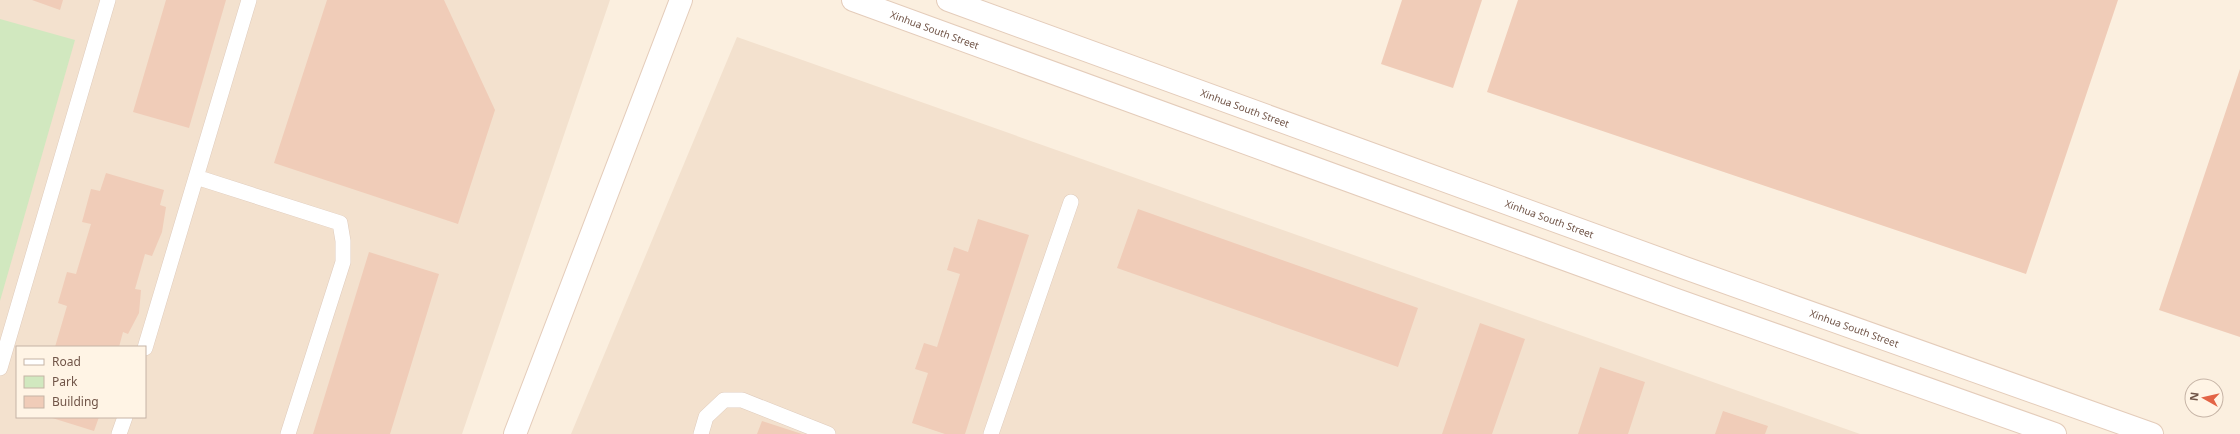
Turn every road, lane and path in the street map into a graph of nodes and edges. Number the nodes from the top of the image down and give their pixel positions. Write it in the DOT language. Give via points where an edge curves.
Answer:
graph roads {
  1 [pos="108,0"];
  2 [pos="249,0"];
  3 [pos="681,0"];
  4 [pos="853,0"];
  5 [pos="948,0"];
  6 [pos="196,177"];
  7 [pos="1071,202"];
  8 [pos="146,346"];
  9 [pos="0,368"];
  10 [pos="124,418"];
  11 [pos="2046,432"];
  12 [pos="120,434"];
  13 [pos="288,434"];
  14 [pos="515,434"];
  15 [pos="701,434"];
  16 [pos="828,434"];
  17 [pos="992,434"];
  18 [pos="2152,434"];
  1 -- 9 [label="lane"];
  2 -- 6 [label="lane"];
  3 -- 14 [label="main road"];
  4 -- 11 [label="main road, Xinhua South Street"];
  5 -- 18 [label="main road, Xinhua South Street"];
  6 -- 8 [label="lane"];
  6 -- 13 [label="lane" via="340,223 344,241 343,262"];
  7 -- 17 [label="lane"];
  10 -- 12 [label="lane"];
  15 -- 16 [label="lane" via="706,417 724,400 742,400"];
}
